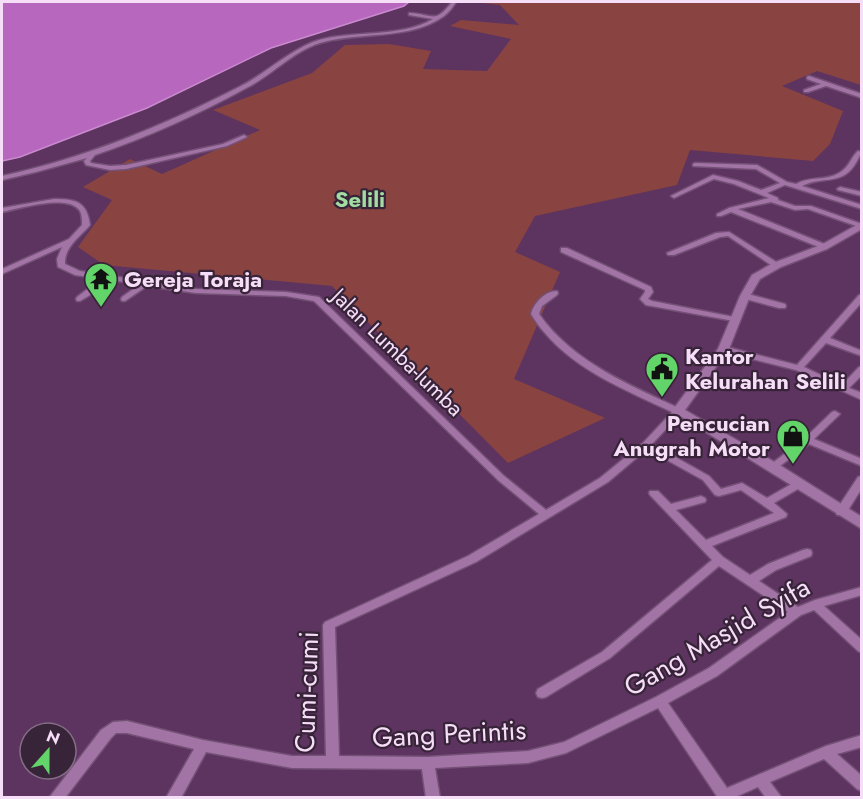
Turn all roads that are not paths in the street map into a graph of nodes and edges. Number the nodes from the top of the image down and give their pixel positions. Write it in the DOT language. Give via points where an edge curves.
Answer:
graph roads {
  1 [pos="454,2"];
  2 [pos="411,15"];
  3 [pos="435,18"];
  4 [pos="809,78"];
  5 [pos="825,84"];
  6 [pos="806,91"];
  7 [pos="861,96"];
  8 [pos="244,137"];
  9 [pos="861,154"];
  10 [pos="92,155"];
  11 [pos="695,165"];
  12 [pos="2,178"];
  13 [pos="785,183"];
  14 [pos="797,187"];
  15 [pos="840,189"];
  16 [pos="762,193"];
  17 [pos="861,194"];
  18 [pos="674,196"];
  19 [pos="771,200"];
  20 [pos="861,207"];
  21 [pos="731,209"];
  22 [pos="2,210"];
  23 [pos="719,215"];
  24 [pos="861,226"];
  25 [pos="73,240"];
  26 [pos="824,247"];
  27 [pos="564,250"];
  28 [pos="671,253"];
  29 [pos="777,265"];
  30 [pos="2,272"];
  31 [pos="116,280"];
  32 [pos="145,284"];
  33 [pos="555,293"];
  34 [pos="745,296"];
  35 [pos="861,297"];
  36 [pos="80,299"];
  37 [pos="125,300"];
  38 [pos="782,306"];
  39 [pos="734,319"];
  40 [pos="824,339"];
  41 [pos="723,349"];
  42 [pos="861,354"];
  43 [pos="799,368"];
  44 [pos="861,369"];
  45 [pos="843,389"];
  46 [pos="861,397"];
  47 [pos="678,411"];
  48 [pos="835,414"];
  49 [pos="808,440"];
  50 [pos="646,445"];
  51 [pos="861,463"];
  52 [pos="773,467"];
  53 [pos="861,479"];
  54 [pos="799,483"];
  55 [pos="654,493"];
  56 [pos="701,500"];
  57 [pos="767,503"];
  58 [pos="668,508"];
  59 [pos="842,512"];
  60 [pos="545,514"];
  61 [pos="861,524"];
  62 [pos="703,545"];
  63 [pos="807,553"];
  64 [pos="719,560"];
  65 [pos="750,581"];
  66 [pos="861,591"];
  67 [pos="815,604"];
  68 [pos="797,612"];
  69 [pos="861,648"];
  70 [pos="542,693"];
  71 [pos="660,701"];
  72 [pos="861,741"];
  73 [pos="203,746"];
  74 [pos="566,747"];
  75 [pos="826,752"];
  76 [pos="333,763"];
  77 [pos="428,763"];
  78 [pos="760,780"];
  79 [pos="861,785"];
  80 [pos="725,796"];
  81 [pos="56,798"];
  82 [pos="173,798"];
  83 [pos="433,798"];
  84 [pos="776,798"];
  1 -- 3 [label="street"];
  2 -- 3 [label="street"];
  3 -- 10 [label="street" via="384,34 316,42 247,86 180,121"];
  4 -- 5 [label="street"];
  5 -- 6 [label="street"];
  5 -- 7 [label="street"];
  8 -- 10 [label="street" via="218,147 116,168 87,164"];
  9 -- 14 [label="street" via="844,175"];
  10 -- 12 [label="street"];
  11 -- 13 [label="street" via="757,167"];
  13 -- 14 [label="street"];
  13 -- 16 [label="street"];
  14 -- 20 [label="street"];
  15 -- 17 [label="street"];
  16 -- 18 [label="street" via="713,177"];
  16 -- 19 [label="street" via="776,199"];
  19 -- 21 [label="street"];
  19 -- 24 [label="street" via="795,208 809,207"];
  21 -- 23 [label="street"];
  21 -- 26 [label="street"];
  22 -- 25 [label="street, Jalan Lumba-lumba" via="54,200 76,203 83,207 87,219"];
  24 -- 26 [label="main road"];
  25 -- 30 [label="street"];
  25 -- 31 [label="street, Jalan Lumba-lumba" via="62,252 61,265 78,273"];
  26 -- 29 [label="main road"];
  27 -- 39 [label="street" via="648,289 644,299 649,303"];
  28 -- 29 [label="street" via="728,234"];
  29 -- 34 [label="main road" via="756,277"];
  31 -- 32 [label="street, Jalan Lumba-lumba"];
  31 -- 36 [label="street"];
  32 -- 37 [label="street"];
  32 -- 60 [label="street, Jalan Lumba-lumba" via="316,299 501,478"];
  33 -- 47 [label="street" via="540,302 535,314 558,342 624,385"];
  34 -- 38 [label="street"];
  34 -- 39 [label="main road"];
  35 -- 40 [label="street"];
  39 -- 41 [label="main road"];
  40 -- 42 [label="street"];
  40 -- 43 [label="street"];
  41 -- 43 [label="street"];
  41 -- 47 [label="main road"];
  43 -- 45 [label="street"];
  44 -- 45 [label="street"];
  45 -- 46 [label="street"];
  47 -- 50 [label="street"];
  47 -- 52 [label="main road"];
  48 -- 49 [label="street"];
  49 -- 51 [label="street"];
  49 -- 52 [label="street"];
  50 -- 57 [label="street" via="706,478 719,493 742,486"];
  50 -- 60 [label="street" via="604,480"];
  52 -- 54 [label="main road"];
  53 -- 59 [label="street"];
  54 -- 57 [label="street"];
  54 -- 59 [label="main road"];
  55 -- 58 [label="street"];
  56 -- 58 [label="street"];
  57 -- 62 [label="street" via="782,515"];
  58 -- 62 [label="street"];
  59 -- 61 [label="main road"];
  60 -- 76 [label="street, Cumi-cumi" via="472,560 329,625"];
  62 -- 64 [label="street"];
  63 -- 65 [label="street"];
  64 -- 65 [label="street"];
  64 -- 70 [label="street" via="606,655"];
  65 -- 68 [label="street"];
  66 -- 67 [label="street, Gang Masjid Syifa"];
  67 -- 68 [label="street, Gang Masjid Syifa"];
  67 -- 69 [label="street"];
  68 -- 71 [label="street, Gang Masjid Syifa" via="713,672"];
  71 -- 74 [label="street, Gang Masjid Syifa"];
  71 -- 80 [label="street"];
  72 -- 75 [label="street"];
  73 -- 76 [label="street, Cumi-cumi" via="292,762"];
  73 -- 81 [label="street, Cumi-cumi" via="127,727 113,728"];
  73 -- 82 [label="street"];
  74 -- 77 [label="street, Gang Perintis" via="528,757"];
  75 -- 78 [label="street"];
  75 -- 79 [label="street"];
  76 -- 77 [label="street, Gang Perintis"];
  77 -- 83 [label="street"];
  78 -- 80 [label="street"];
  78 -- 84 [label="street"];
}
